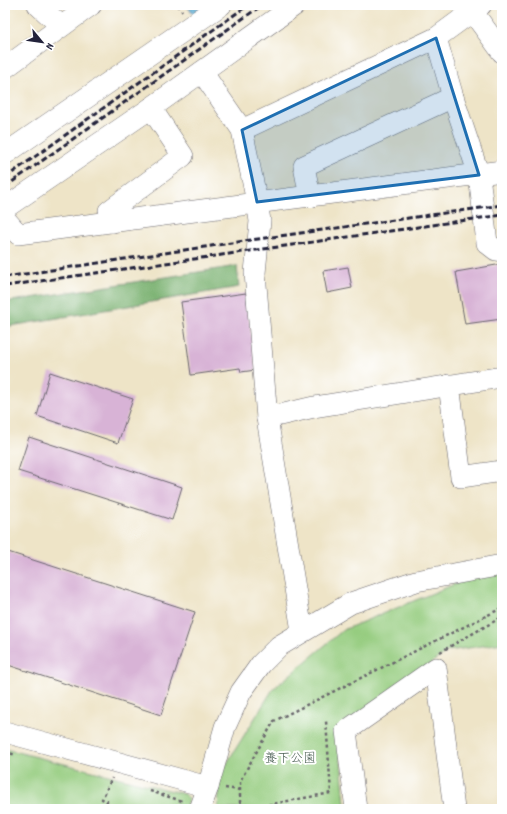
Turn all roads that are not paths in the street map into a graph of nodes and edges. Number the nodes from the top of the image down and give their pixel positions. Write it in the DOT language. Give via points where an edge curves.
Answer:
graph roads {
  1 [pos="38,5"];
  2 [pos="91,5"];
  3 [pos="221,5"];
  4 [pos="295,5"];
  5 [pos="476,8"];
  6 [pos="61,26"];
  7 [pos="436,38"];
  8 [pos="502,52"];
  9 [pos="5,68"];
  10 [pos="202,72"];
  11 [pos="453,97"];
  12 [pos="151,108"];
  13 [pos="242,130"];
  14 [pos="5,154"];
  15 [pos="502,171"];
  16 [pos="480,175"];
  17 [pos="310,196"];
  18 [pos="257,202"];
  19 [pos="5,208"];
  20 [pos="5,219"];
  21 [pos="112,222"];
  22 [pos="502,251"];
  23 [pos="502,377"];
  24 [pos="449,385"];
  25 [pos="267,418"];
  26 [pos="502,471"];
  27 [pos="502,565"];
  28 [pos="302,631"];
  29 [pos="5,732"];
  30 [pos="208,787"];
  31 [pos="191,805"];
  32 [pos="356,809"];
  33 [pos="454,809"];
  1 -- 6 [label="street"];
  2 -- 6 [label="street"];
  3 -- 14 [label="street"];
  4 -- 10 [label="street"];
  5 -- 7 [label="street"];
  5 -- 8 [label="street"];
  6 -- 9 [label="street"];
  7 -- 11 [label="street"];
  7 -- 13 [label="street"];
  10 -- 12 [label="street"];
  10 -- 13 [label="street"];
  11 -- 16 [label="street"];
  11 -- 17 [label="street" via="304,166"];
  12 -- 19 [label="street"];
  12 -- 21 [label="street" via="183,156 108,211"];
  13 -- 18 [label="street"];
  15 -- 16 [label="street"];
  16 -- 17 [label="street"];
  16 -- 22 [label="street" via="487,243"];
  17 -- 18 [label="street"];
  18 -- 21 [label="street"];
  18 -- 25 [label="street" via="260,221 255,273"];
  20 -- 21 [label="street" via="18,234"];
  23 -- 24 [label="street"];
  24 -- 25 [label="street" via="314,407"];
  24 -- 26 [label="street" via="461,477"];
  25 -- 28 [label="street"];
  27 -- 28 [label="street" via="416,580 351,603"];
  28 -- 30 [label="street" via="279,646 261,664 241,692 225,727"];
  29 -- 30 [label="street"];
  30 -- 31 [label="street"];
  32 -- 33 [label="street" via="346,731 436,668"];
}
